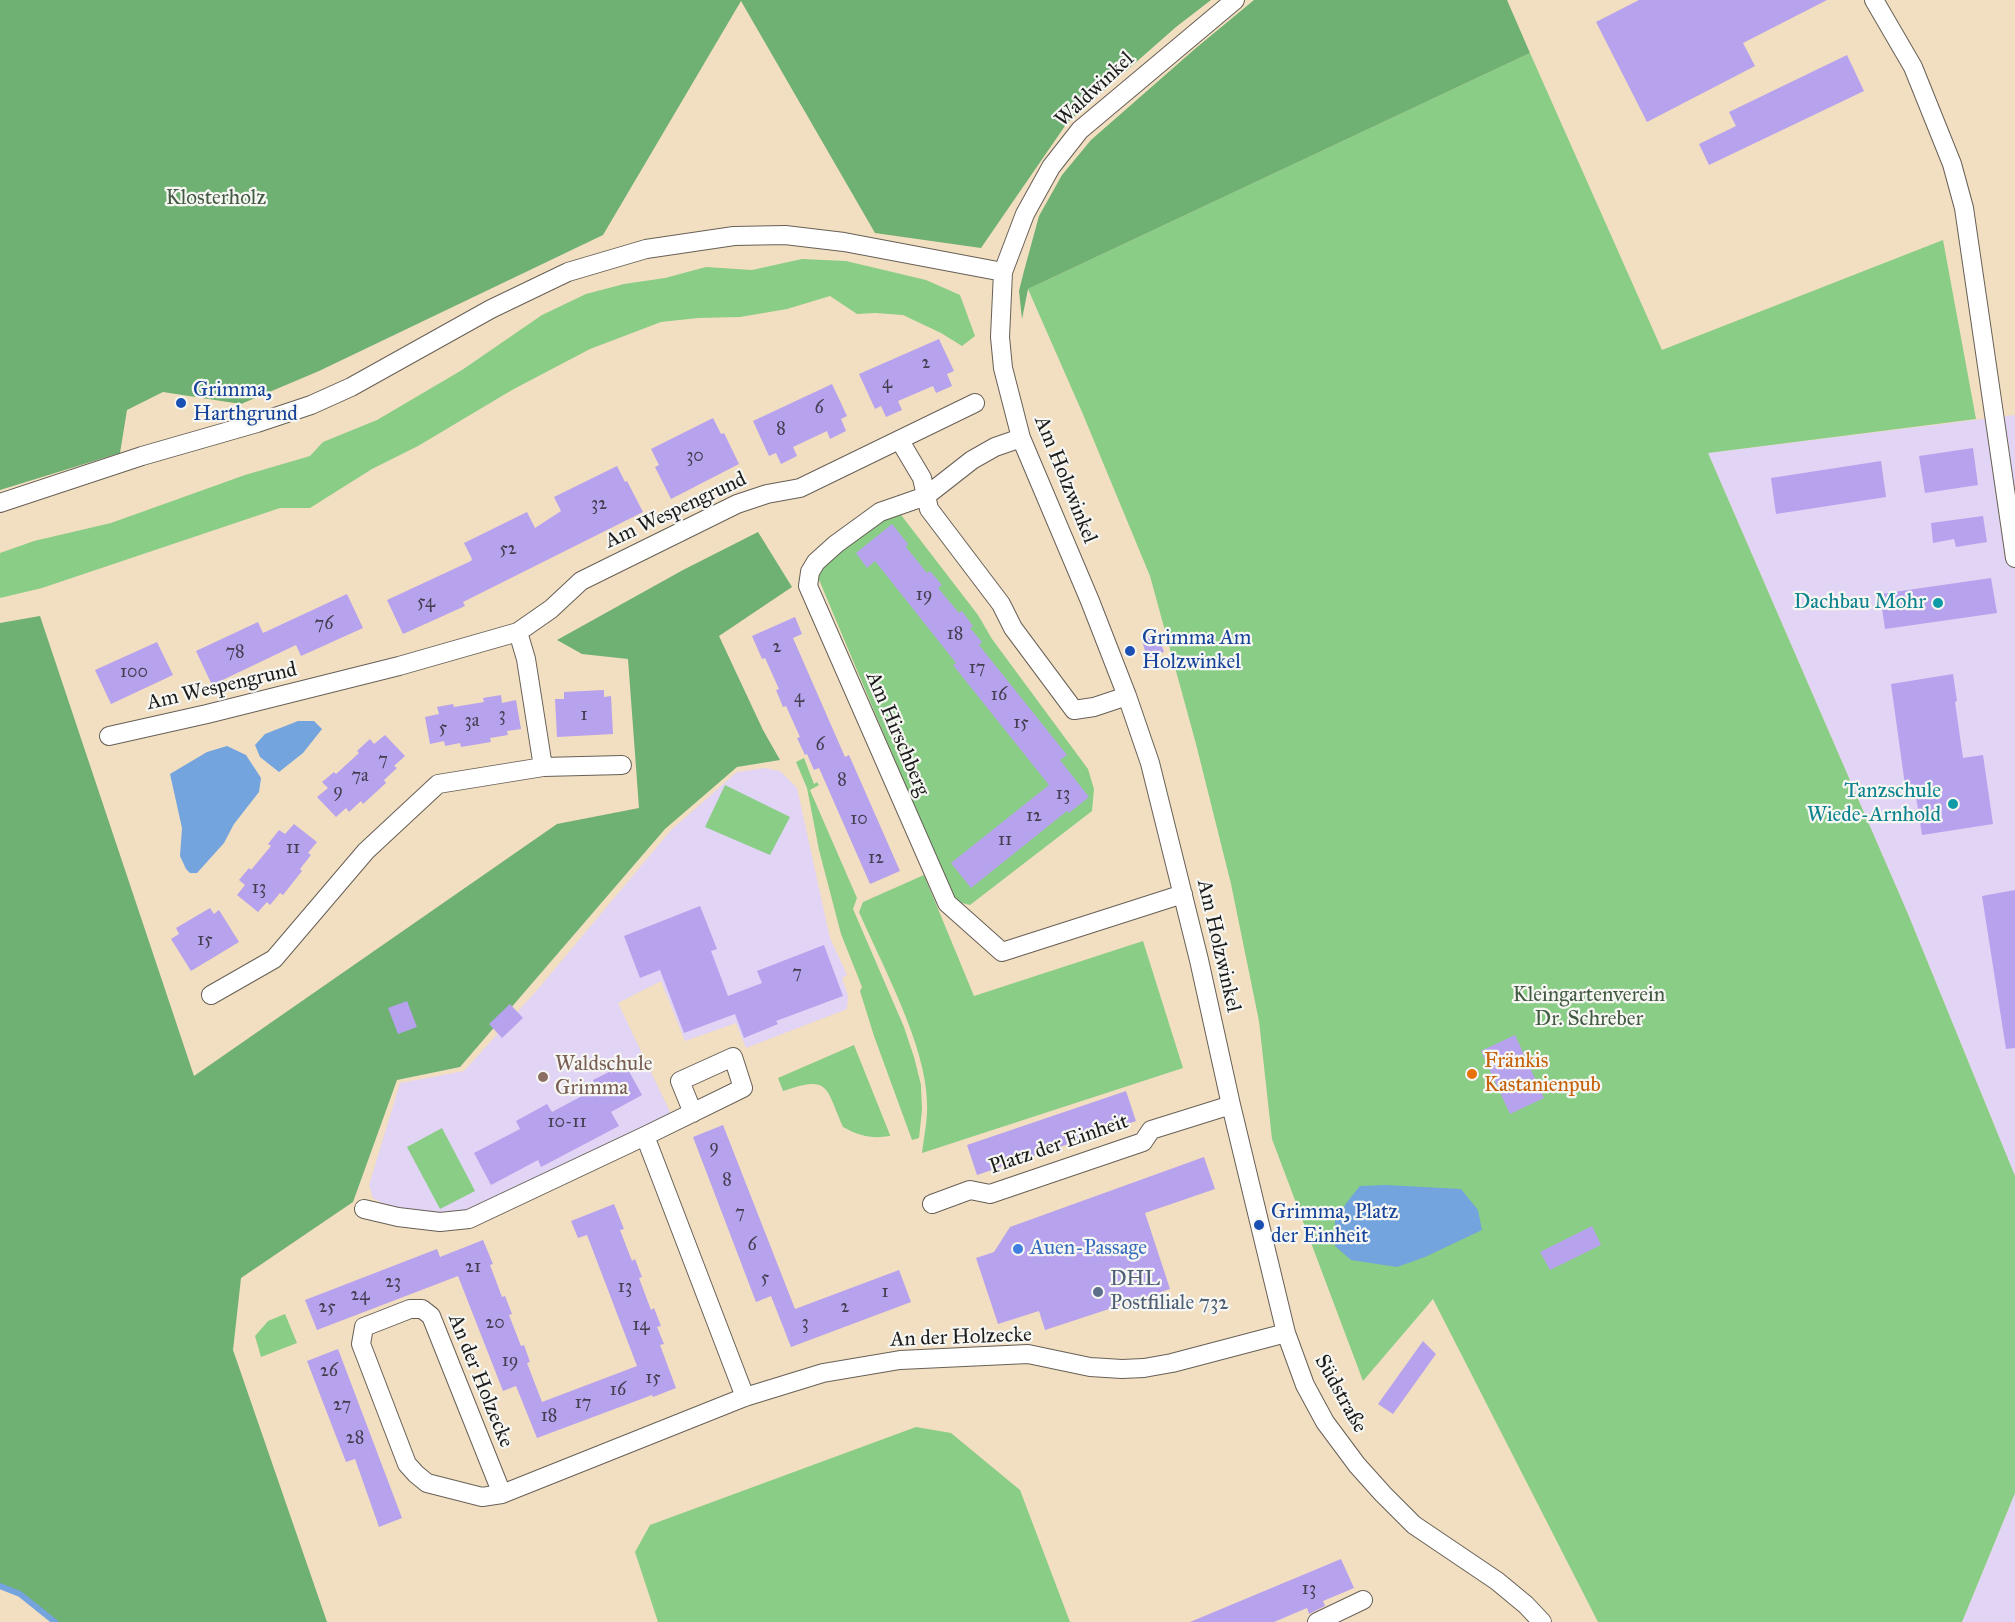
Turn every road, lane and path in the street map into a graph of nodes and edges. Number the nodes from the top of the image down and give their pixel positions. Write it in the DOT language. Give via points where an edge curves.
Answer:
graph roads {
  1 [pos="1235,0"];
  2 [pos="1874,0"];
  3 [pos="1003,272"];
  4 [pos="975,403"];
  5 [pos="1022,438"];
  6 [pos="900,441"];
  7 [pos="926,496"];
  8 [pos="0,503"];
  9 [pos="2015,558"];
  10 [pos="518,632"];
  11 [pos="1127,696"];
  12 [pos="109,736"];
  13 [pos="622,765"];
  14 [pos="543,767"];
  15 [pos="1183,894"];
  16 [pos="211,995"];
  17 [pos="1231,1105"];
  18 [pos="693,1113"];
  19 [pos="645,1136"];
  20 [pos="932,1204"];
  21 [pos="364,1209"];
  22 [pos="1286,1333"];
  23 [pos="745,1397"];
  24 [pos="502,1494"];
  25 [pos="1363,1600"];
  26 [pos="1318,1622"];
  27 [pos="1542,1622"];
  1 -- 3 [label="street, Waldwinkel" via="1080,130 1051,167 1025,214"];
  2 -- 9 [label="street" via="1913,67 1952,164 1964,208"];
  3 -- 5 [label="street, Am Holzwinkel" via="1000,337 1008,391"];
  3 -- 8 [label="street" via="785,235 734,236 646,249 568,272 310,405"];
  4 -- 6 [label="street, Am Wespengrund"];
  5 -- 7 [label="street, Am Hirschberg" via="972,460"];
  5 -- 11 [label="street, Am Holzwinkel"];
  6 -- 7 [label="street" via="922,478"];
  6 -- 10 [label="street, Am Wespengrund" via="800,488 737,504 581,581"];
  7 -- 11 [label="street" via="929,509 1074,710"];
  7 -- 15 [label="street, Am Hirschberg" via="880,512 844,537 816,562 808,586 947,903 1002,952"];
  10 -- 12 [label="street, Am Wespengrund" via="399,666"];
  10 -- 14 [label="street"];
  11 -- 15 [label="street, Am Holzwinkel" via="1150,763"];
  13 -- 14 [label="street"];
  14 -- 16 [label="street" via="438,784 366,852 274,958"];
  15 -- 17 [label="street, Am Holzwinkel"];
  17 -- 20 [label="street, Platz der Einheit" via="1151,1130 1143,1142 990,1194 970,1190"];
  17 -- 22 [label="street, Südstraße"];
  18 -- 19 [label="street"];
  19 -- 21 [label="street" via="469,1219 440,1222"];
  19 -- 23 [label="street"];
  22 -- 23 [label="street, An der Holzecke" via="1172,1363 1122,1369 1090,1367 1028,1353 900,1360 823,1374"];
  22 -- 27 [label="street, Südstraße" via="1305,1385 1325,1422 1370,1480 1414,1525 1497,1581"];
  23 -- 24 [label="street, An der Holzecke"];
  24 -- 24 [label="street, An der Holzecke" via="431,1316 422,1309 410,1309 364,1327 361,1344 407,1464 427,1483 482,1497"];
  25 -- 26 [label="street"];
}
